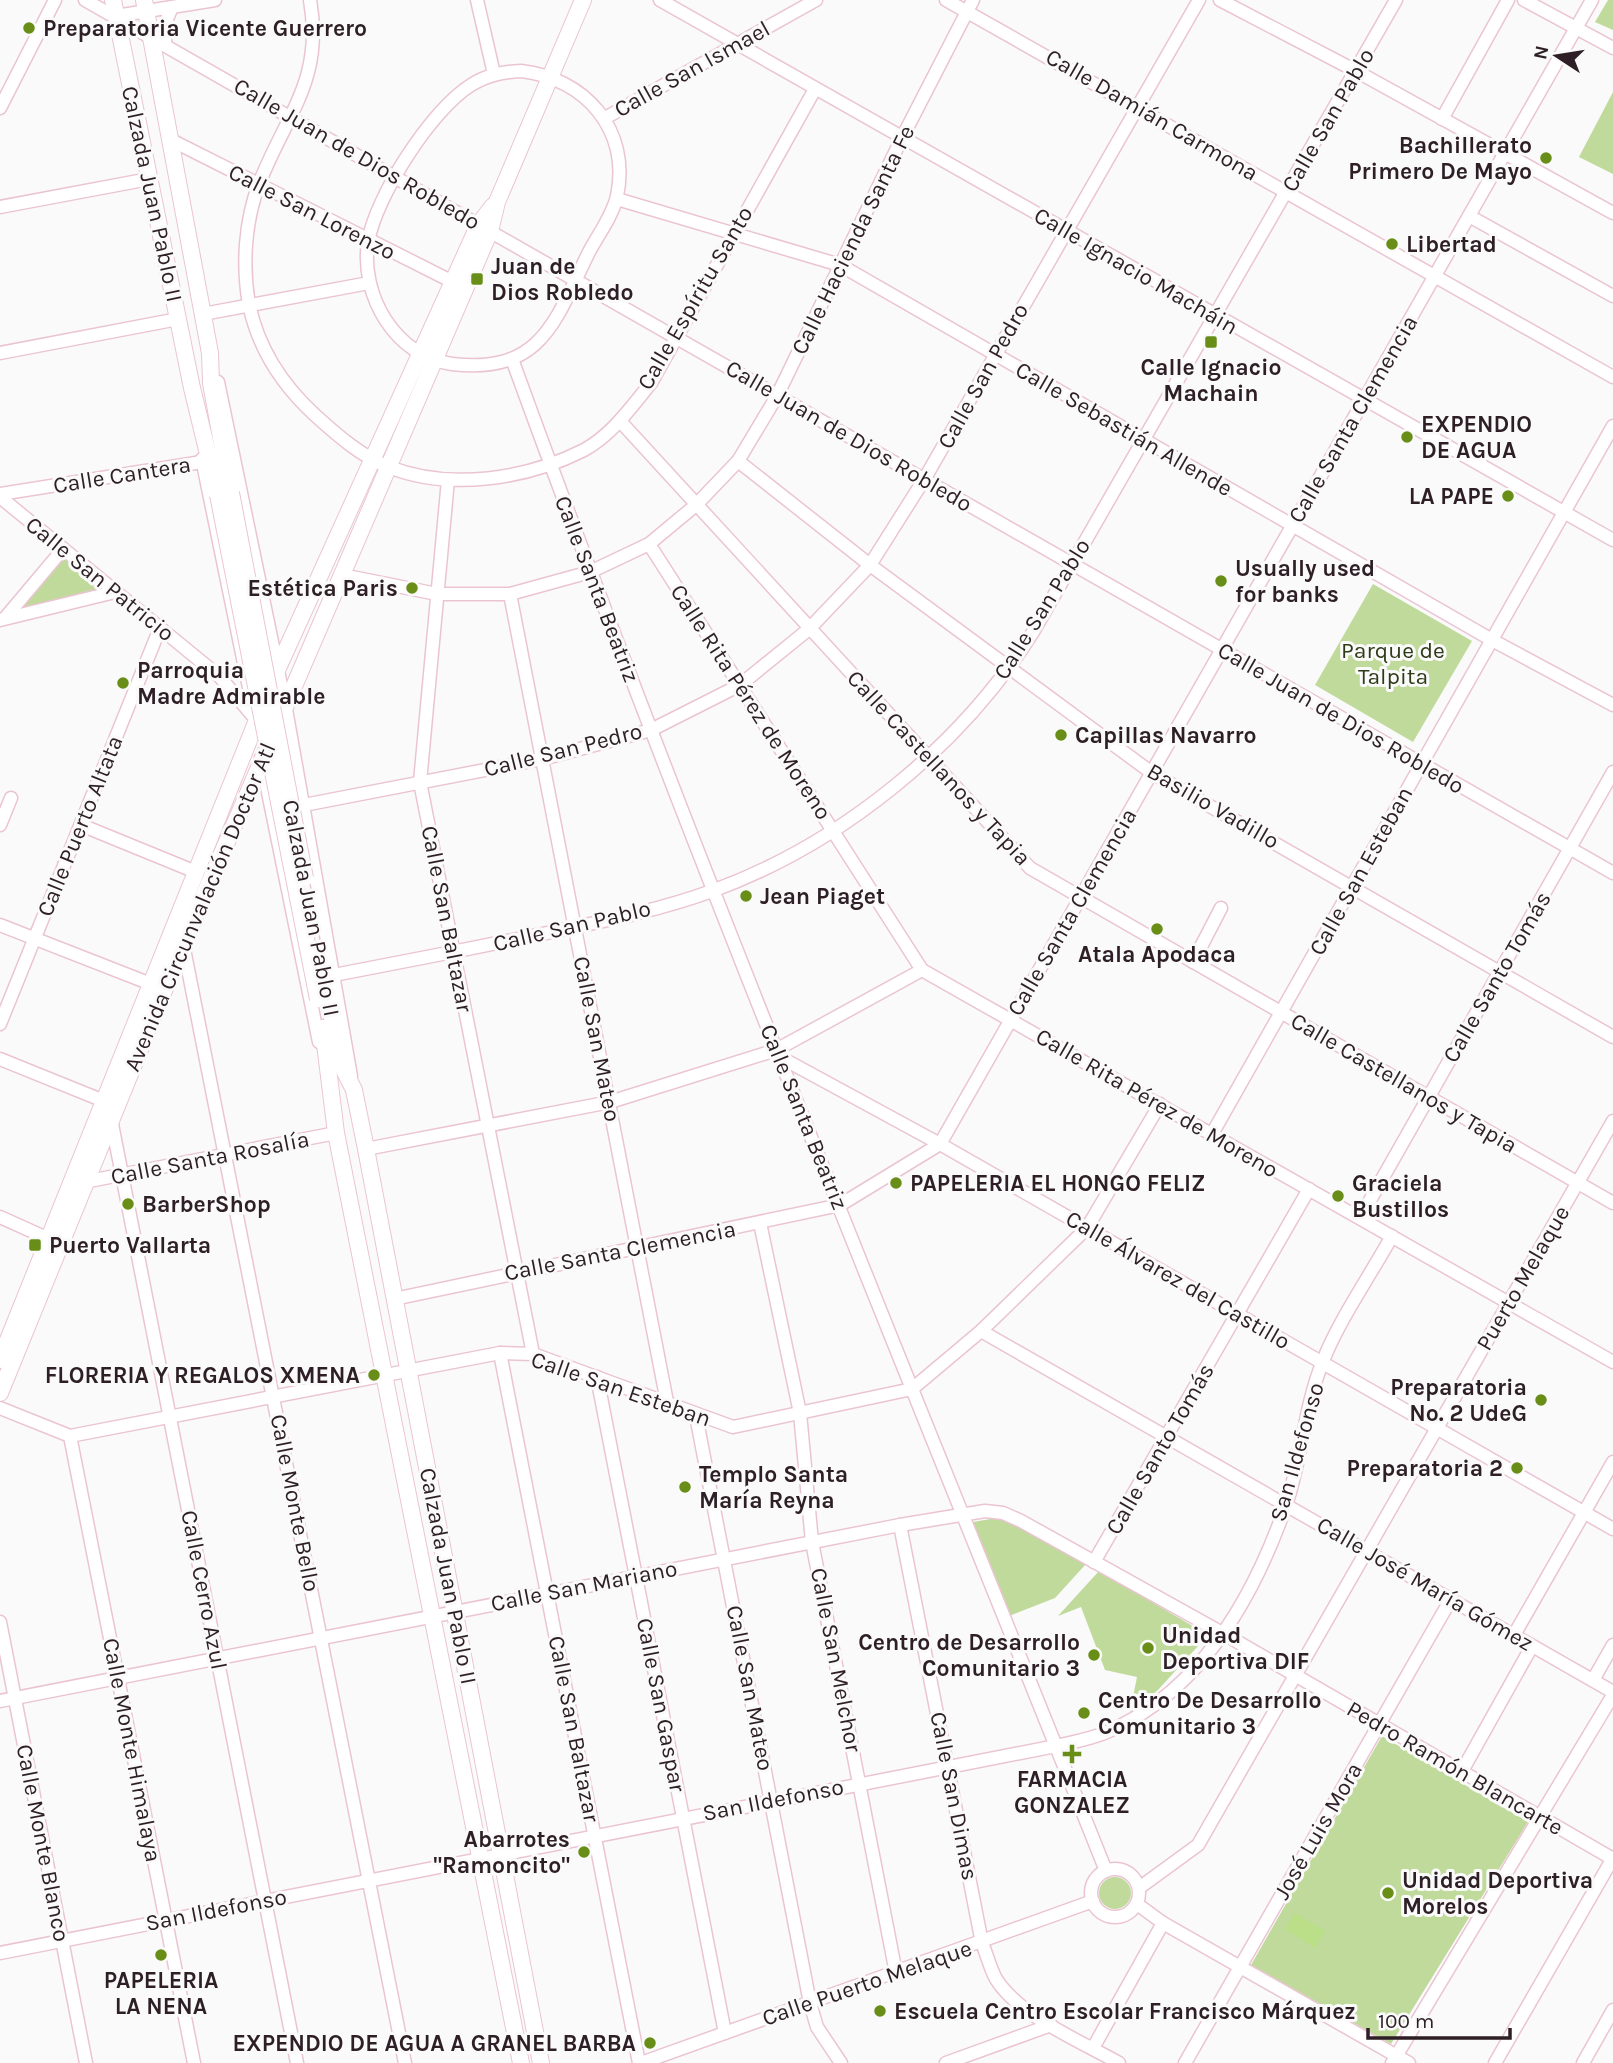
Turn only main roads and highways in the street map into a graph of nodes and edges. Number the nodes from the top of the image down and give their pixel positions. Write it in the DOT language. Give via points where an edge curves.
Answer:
graph roads {
  1 [pos="583,0"];
  2 [pos="145,6"];
  3 [pos="115,8"];
  4 [pos="485,228"];
  5 [pos="427,357"];
  6 [pos="225,494"];
  7 [pos="323,998"];
  8 [pos="12,1329"];
  9 [pos="0,1360"];
  10 [pos="0,1393"];
  11 [pos="521,2063"];
  12 [pos="541,2063"];
  1 -- 4 [label="main road"];
  2 -- 6 [label="main road, Calzada Juan Pablo II" via="210,353"];
  3 -- 6 [label="main road, Calzada Juan Pablo II" via="192,388"];
  4 -- 5 [label="main road, Avenida Circunvalación Doctor Atl"];
  4 -- 5 [label="main road, Avenida Circunvalación Doctor Atl" via="453,282"];
  5 -- 8 [label="main road, Avenida Circunvalación Doctor Atl" via="389,467 286,709 84,1182"];
  5 -- 8 [label="main road, Avenida Circunvalación Doctor Atl" via="373,459 278,667"];
  6 -- 7 [label="main road, Calzada Juan Pablo II, bridge"];
  7 -- 11 [label="main road, Calzada Juan Pablo II" via="330,1101"];
  7 -- 12 [label="main road, Calzada Juan Pablo II" via="341,1064 354,1090"];
  8 -- 9 [label="main road, Avenida Circunvalación Doctor Atl"];
  8 -- 10 [label="main road, Avenida Circunvalación Doctor Atl"];
}
